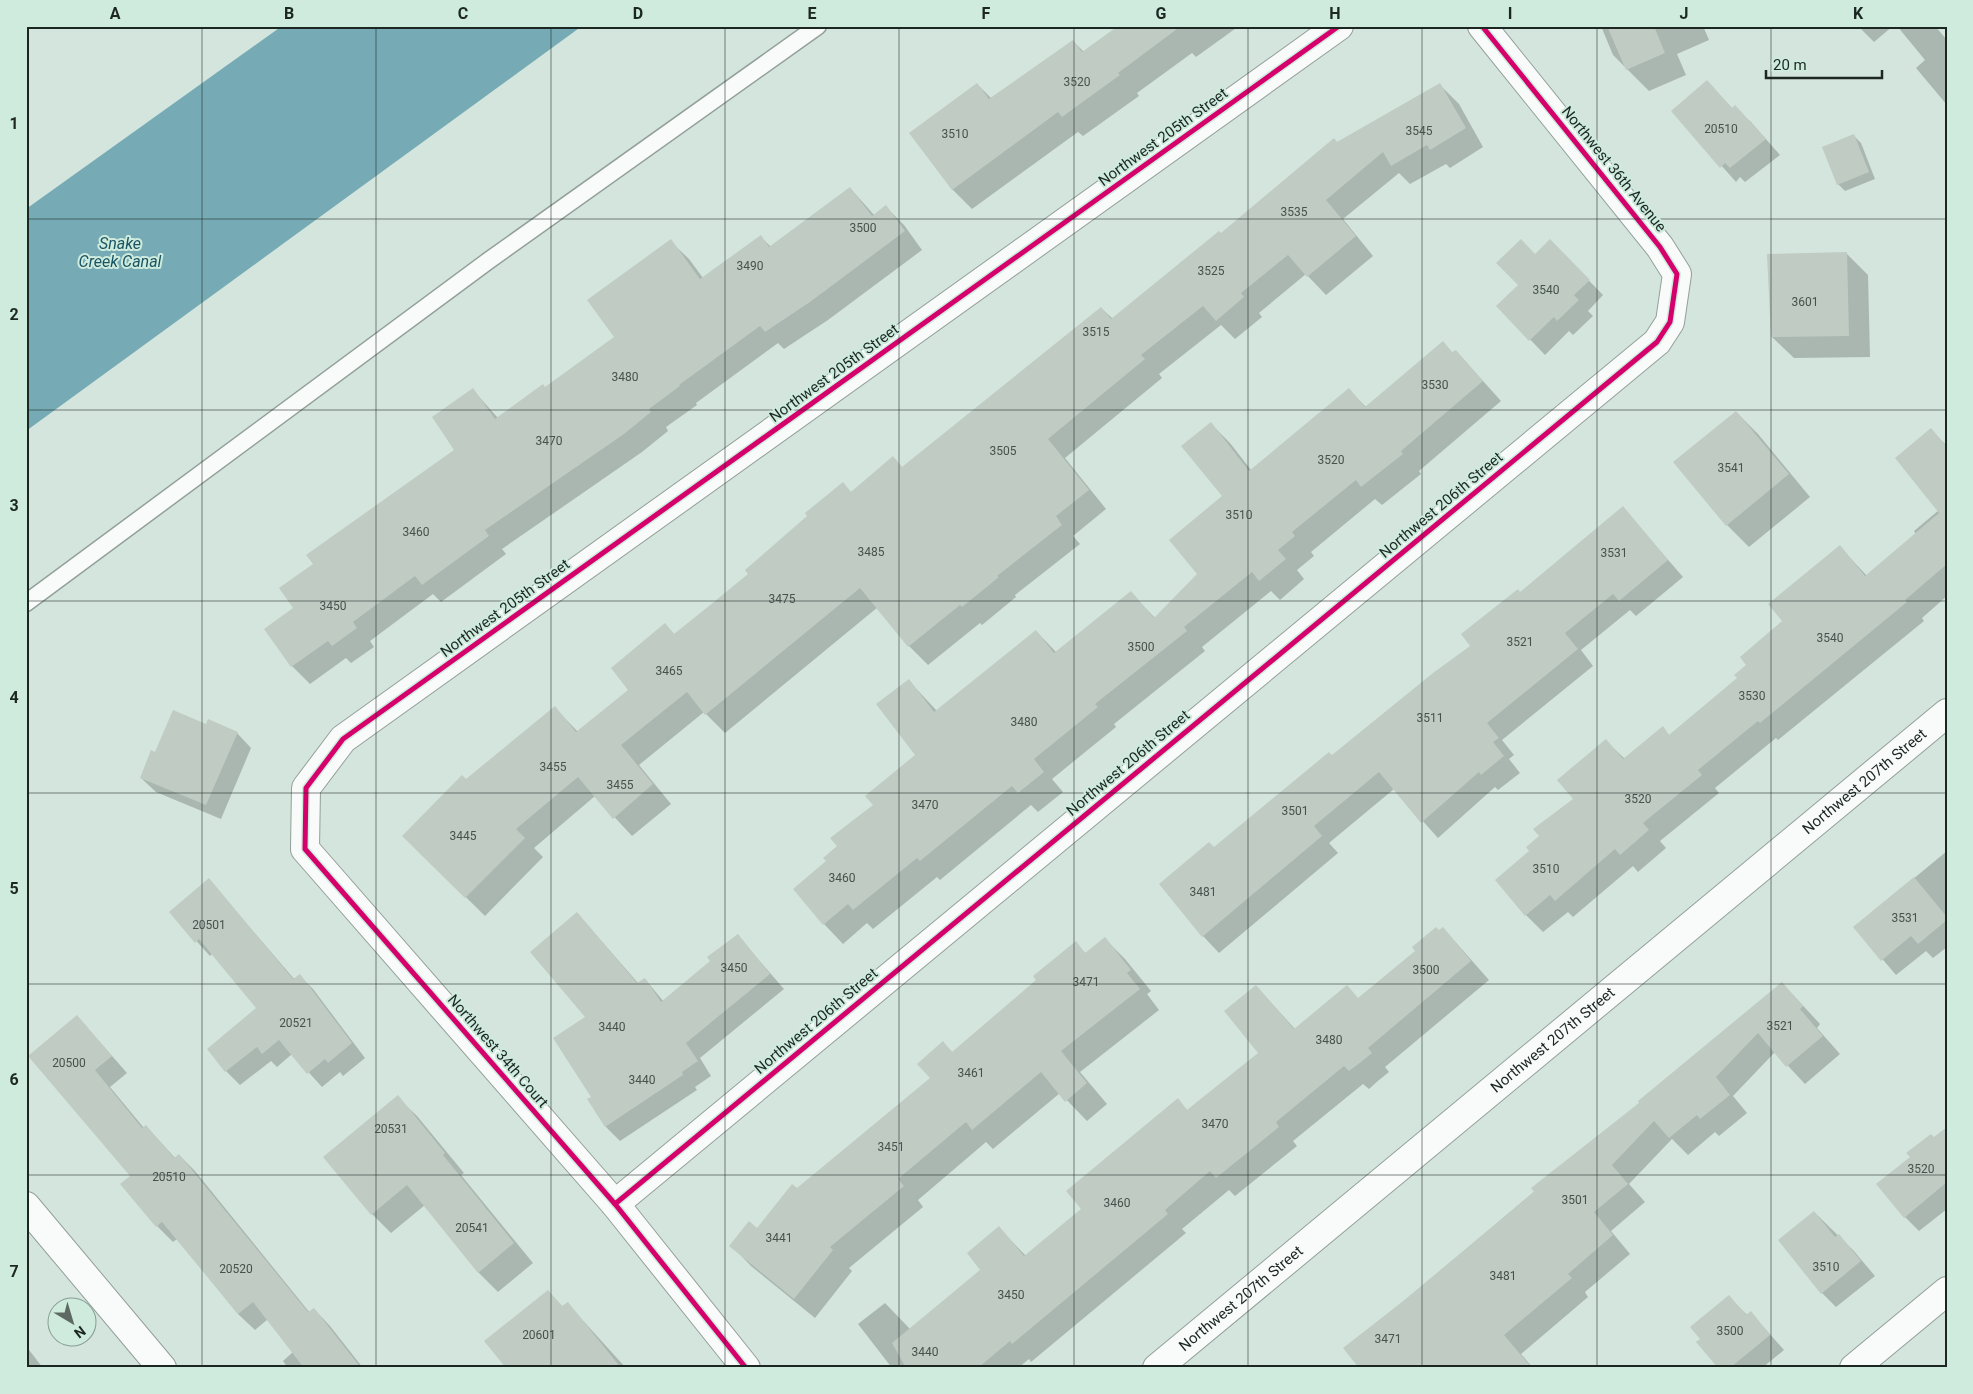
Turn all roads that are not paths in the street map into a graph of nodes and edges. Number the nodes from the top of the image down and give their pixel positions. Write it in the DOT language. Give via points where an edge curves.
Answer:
graph roads {
  1 [pos="818,26"];
  2 [pos="1339,26"];
  3 [pos="1482,26"];
  4 [pos="1657,342"];
  5 [pos="26,603"];
  6 [pos="1947,713"];
  7 [pos="343,739"];
  8 [pos="616,1204"];
  9 [pos="26,1206"];
  10 [pos="1947,1291"];
  11 [pos="162,1368"];
  12 [pos="746,1368"];
  13 [pos="1158,1368"];
  14 [pos="1854,1368"];
  1 -- 5 [label="lane" via="488,261"];
  2 -- 7 [label="street, Northwest 205th Street"];
  3 -- 4 [label="street, Northwest 36th Avenue" via="1660,247 1676,274 1670,322"];
  4 -- 8 [label="street, Northwest 206th Street"];
  6 -- 13 [label="street, Northwest 207th Street"];
  7 -- 8 [label="street, Northwest 34th Court" via="306,788 305,849"];
  8 -- 12 [label="street, Northwest 34th Court"];
  9 -- 11 [label="street"];
  10 -- 14 [label="street"];
}
